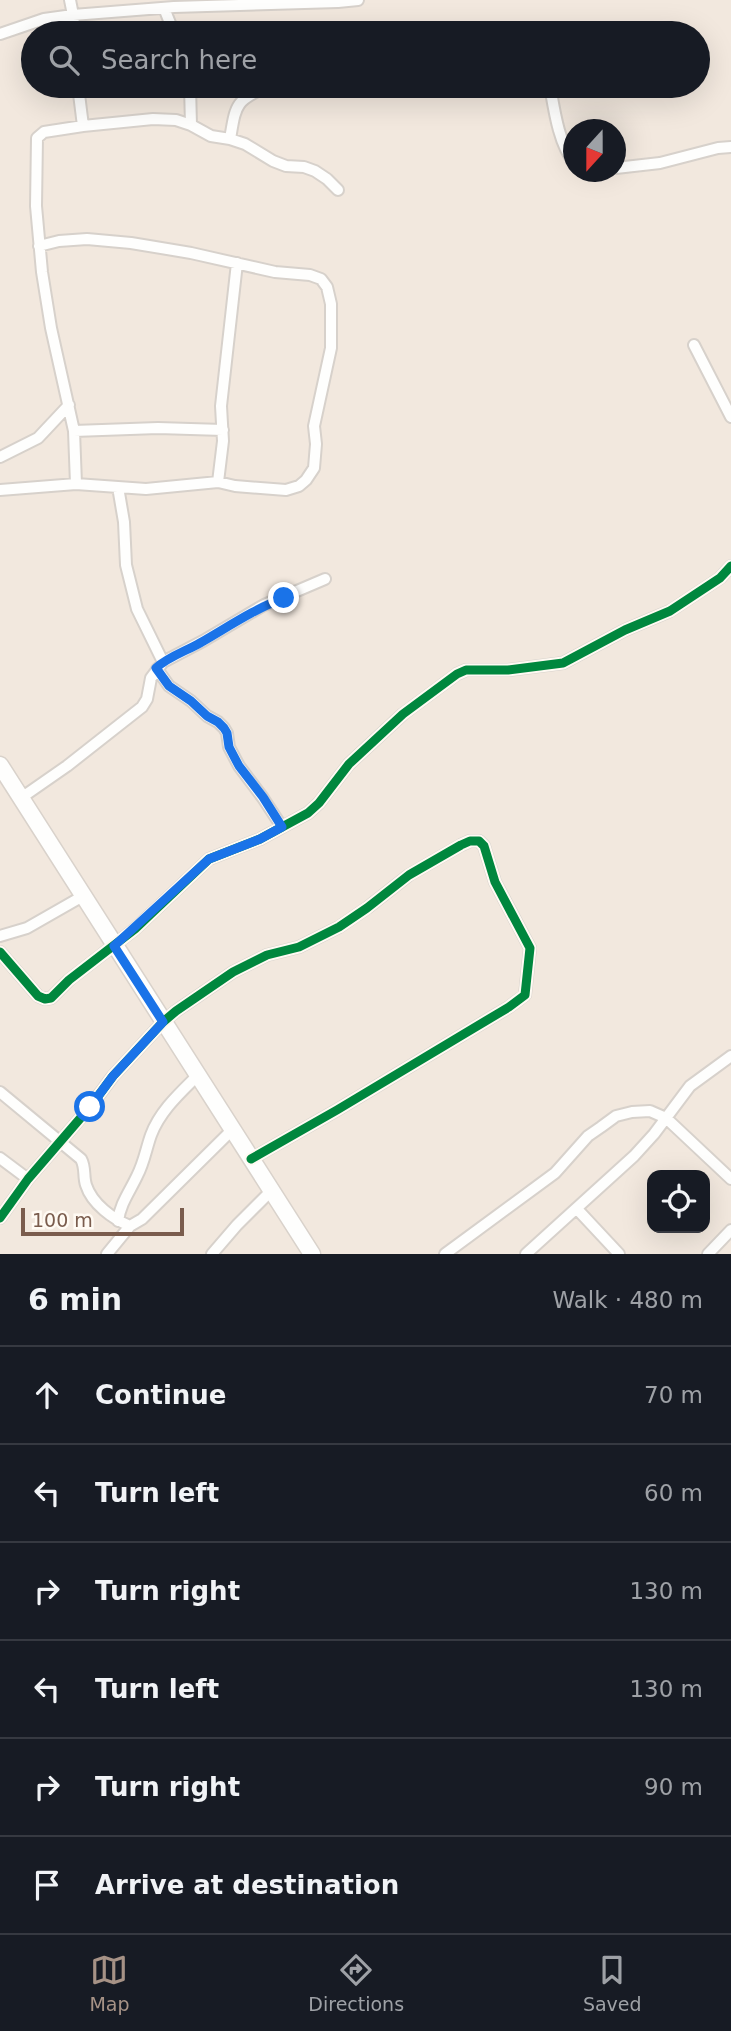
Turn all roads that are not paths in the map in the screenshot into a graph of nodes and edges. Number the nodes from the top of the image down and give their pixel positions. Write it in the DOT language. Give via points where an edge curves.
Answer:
graph roads {
  1 [pos="70,0"];
  2 [pos="358,0"];
  3 [pos="338,1"];
  4 [pos="163,8"];
  5 [pos="73,15"];
  6 [pos="38,21"];
  7 [pos="74,21"];
  8 [pos="169,21"];
  9 [pos="21,27"];
  10 [pos="0,34"];
  11 [pos="80,98"];
  12 [pos="190,98"];
  13 [pos="246,98"];
  14 [pos="553,98"];
  15 [pos="191,125"];
  16 [pos="83,126"];
  17 [pos="230,139"];
  18 [pos="563,142"];
  19 [pos="731,147"];
  20 [pos="626,167"];
  21 [pos="338,190"];
  22 [pos="39,246"];
  23 [pos="237,263"];
  24 [pos="694,345"];
  25 [pos="69,405"];
  26 [pos="731,417"];
  27 [pos="223,430"];
  28 [pos="74,431"];
  29 [pos="0,457"];
  30 [pos="218,482"];
  31 [pos="76,484"];
  32 [pos="118,486"];
  33 [pos="0,490"];
  34 [pos="731,566"];
  35 [pos="325,579"];
  36 [pos="160,665"];
  37 [pos="0,765"];
  38 [pos="21,798"];
  39 [pos="282,827"];
  40 [pos="83,895"];
  41 [pos="0,936"];
  42 [pos="114,946"];
  43 [pos="0,952"];
  44 [pos="163,1022"];
  45 [pos="731,1056"];
  46 [pos="197,1076"];
  47 [pos="0,1092"];
  48 [pos="666,1118"];
  49 [pos="232,1130"];
  50 [pos="61,1140"];
  51 [pos="0,1158"];
  52 [pos="250,1159"];
  53 [pos="28,1179"];
  54 [pos="731,1179"];
  55 [pos="271,1191"];
  56 [pos="577,1209"];
  57 [pos="0,1218"];
  58 [pos="118,1221"];
  59 [pos="130,1226"];
  60 [pos="731,1230"];
  61 [pos="107,1254"];
  62 [pos="212,1254"];
  63 [pos="312,1254"];
  64 [pos="447,1254"];
  65 [pos="526,1254"];
  66 [pos="619,1254"];
  67 [pos="708,1254"];
  1 -- 5 [label="street"];
  2 -- 3 [label="street"];
  3 -- 4 [label="street"];
  4 -- 5 [label="street"];
  4 -- 8 [label="street"];
  5 -- 6 [label="street"];
  5 -- 7 [label="street"];
  9 -- 10 [label="street"];
  11 -- 16 [label="street"];
  12 -- 15 [label="street"];
  13 -- 17 [label="street" via="234,113"];
  14 -- 18 [label="street"];
  15 -- 16 [label="street" via="169,119"];
  15 -- 17 [label="street" via="211,136"];
  16 -- 22 [label="street" via="44,132 37,138"];
  17 -- 21 [label="street" via="286,166 316,171"];
  19 -- 20 [label="street"];
  22 -- 23 [label="street" via="87,239"];
  22 -- 25 [label="street"];
  23 -- 27 [label="street" via="220,406"];
  23 -- 30 [label="street" via="321,279 331,304 331,348 314,426 314,468 306,480 286,489"];
  24 -- 26 [label="street"];
  25 -- 28 [label="street"];
  25 -- 29 [label="street" via="38,438"];
  27 -- 28 [label="street"];
  27 -- 30 [label="street"];
  28 -- 31 [label="street"];
  30 -- 32 [label="street" via="146,489"];
  31 -- 32 [label="street"];
  31 -- 33 [label="street"];
  32 -- 36 [label="street" via="126,565 137,609"];
  34 -- 39 [label="street" via="670,611 563,663 457,674 403,714 349,764 308,813"];
  35 -- 36 [label="street" via="256,610"];
  36 -- 38 [label="street" via="142,707"];
  36 -- 39 [label="street" via="169,686 224,728 239,766"];
  37 -- 38 [label="street"];
  38 -- 40 [label="street"];
  39 -- 42 [label="street" via="209,859"];
  40 -- 41 [label="street" via="27,928"];
  40 -- 42 [label="street"];
  42 -- 43 [label="street" via="45,999"];
  42 -- 44 [label="street"];
  44 -- 46 [label="street"];
  44 -- 50 [label="street"];
  44 -- 52 [label="street" via="233,972 339,927 409,875 461,845 480,841 484,846 495,882 530,948 525,995"];
  45 -- 48 [label="street" via="690,1086"];
  46 -- 49 [label="street"];
  46 -- 58 [label="street" via="159,1118"];
  47 -- 50 [label="street"];
  48 -- 54 [label="street"];
  48 -- 56 [label="street" via="635,1156"];
  48 -- 64 [label="street" via="650,1111 616,1116 589,1136 555,1173"];
  49 -- 52 [label="street"];
  49 -- 59 [label="street"];
  50 -- 53 [label="street"];
  50 -- 58 [label="street" via="81,1159 91,1195"];
  51 -- 53 [label="street"];
  52 -- 55 [label="street"];
  53 -- 57 [label="street"];
  55 -- 62 [label="street"];
  55 -- 63 [label="street"];
  56 -- 65 [label="street"];
  56 -- 66 [label="street"];
  58 -- 59 [label="street"];
  59 -- 61 [label="street"];
  60 -- 67 [label="street"];
}
